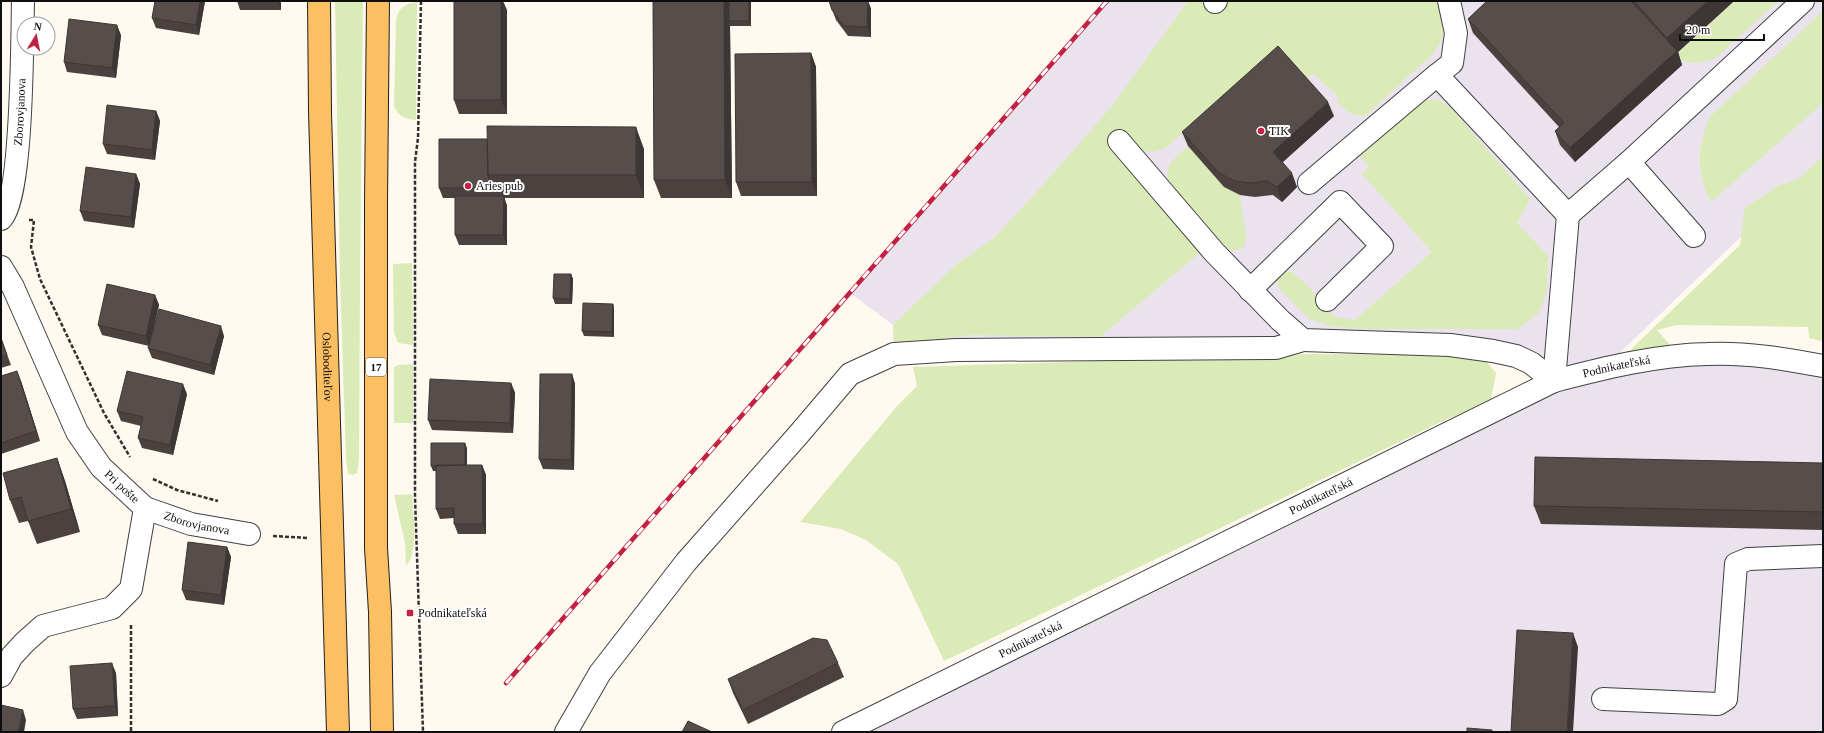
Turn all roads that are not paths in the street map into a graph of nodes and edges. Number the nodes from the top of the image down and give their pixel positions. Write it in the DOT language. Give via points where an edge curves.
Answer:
graph roads {
  1 [pos="23,1"];
  2 [pos="319,1"];
  3 [pos="378,1"];
  4 [pos="1449,1"];
  5 [pos="1803,1"];
  6 [pos="1437,75"];
  7 [pos="1119,141"];
  8 [pos="1629,162"];
  9 [pos="1309,183"];
  10 [pos="1568,215"];
  11 [pos="2,218"];
  12 [pos="1694,236"];
  13 [pos="1,267"];
  14 [pos="1250,290"];
  15 [pos="1327,300"];
  16 [pos="1303,340"];
  17 [pos="1823,366"];
  18 [pos="1554,381"];
  19 [pos="145,508"];
  20 [pos="249,534"];
  21 [pos="1823,556"];
  22 [pos="1,676"];
  23 [pos="1603,699"];
  24 [pos="338,732"];
  25 [pos="382,732"];
  26 [pos="566,732"];
  27 [pos="843,732"];
  1 -- 11 [label="street, Zborovjanova" via="18,142 11,194"];
  2 -- 24 [label="main road, Osloboditeľov"];
  3 -- 25 [label="main road, 17" via="376,548"];
  4 -- 6 [label="street" via="1456,33 1452,63"];
  5 -- 8 [label="street"];
  6 -- 9 [label="street"];
  6 -- 10 [label="street"];
  7 -- 14 [label="street"];
  8 -- 10 [label="street"];
  8 -- 12 [label="street"];
  10 -- 18 [label="street"];
  13 -- 19 [label="street, Pri pošte" via="13,287 77,432 100,467"];
  14 -- 15 [label="street" via="1340,202 1382,246"];
  14 -- 16 [label="street"];
  16 -- 18 [label="street" via="1450,345 1493,351 1531,362"];
  16 -- 26 [label="street" via="1276,348 948,350 894,354 850,374 686,562 600,673"];
  17 -- 18 [label="street, Podnikateľská" via="1783,358 1708,354 1661,358"];
  18 -- 27 [label="street, Podnikateľská"];
  19 -- 20 [label="street, Zborovjanova" via="191,524"];
  19 -- 22 [label="street, Pri pošte" via="131,589 112,608 43,626 12,656"];
  21 -- 23 [label="street" via="1748,559 1736,564 1726,699 1722,702 1718,704"];
}
